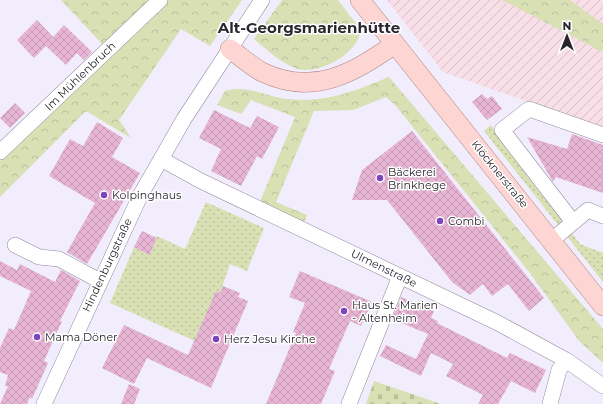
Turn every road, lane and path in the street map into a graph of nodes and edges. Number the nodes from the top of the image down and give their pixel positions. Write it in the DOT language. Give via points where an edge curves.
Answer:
graph roads {
  1 [pos="160,0"];
  2 [pos="262,0"];
  3 [pos="360,0"];
  4 [pos="395,44"];
  5 [pos="230,49"];
  6 [pos="603,135"];
  7 [pos="0,152"];
  8 [pos="161,159"];
  9 [pos="603,216"];
  10 [pos="573,222"];
  11 [pos="552,240"];
  12 [pos="16,245"];
  13 [pos="400,276"];
  14 [pos="100,281"];
  15 [pos="603,306"];
  16 [pos="566,360"];
  17 [pos="603,386"];
  18 [pos="44,404"];
  19 [pos="349,404"];
  20 [pos="550,404"];
  1 -- 7 [label="street, Im Mühlenbruch"];
  2 -- 5 [label="street, Hindenburgstraße"];
  3 -- 4 [label="main road, Klöcknerstraße"];
  4 -- 5 [label="main road" via="357,69 335,79 315,82 284,78 262,71"];
  4 -- 11 [label="main road, Klöcknerstraße"];
  5 -- 8 [label="street, Hindenburgstraße"];
  6 -- 10 [label="street" via="529,109 502,130"];
  8 -- 13 [label="street, Ulmenstraße" via="201,181"];
  8 -- 14 [label="street, Hindenburgstraße" via="141,194"];
  9 -- 10 [label="street" via="588,210"];
  10 -- 11 [label="street"];
  11 -- 15 [label="main road, Klöcknerstraße"];
  12 -- 14 [label="street" via="39,257 59,259"];
  13 -- 16 [label="street, Ulmenstraße" via="498,323"];
  13 -- 19 [label="street"];
  14 -- 18 [label="street, Hindenburgstraße"];
  16 -- 17 [label="street, Ulmenstraße"];
  16 -- 20 [label="street" via="559,370"];
}
